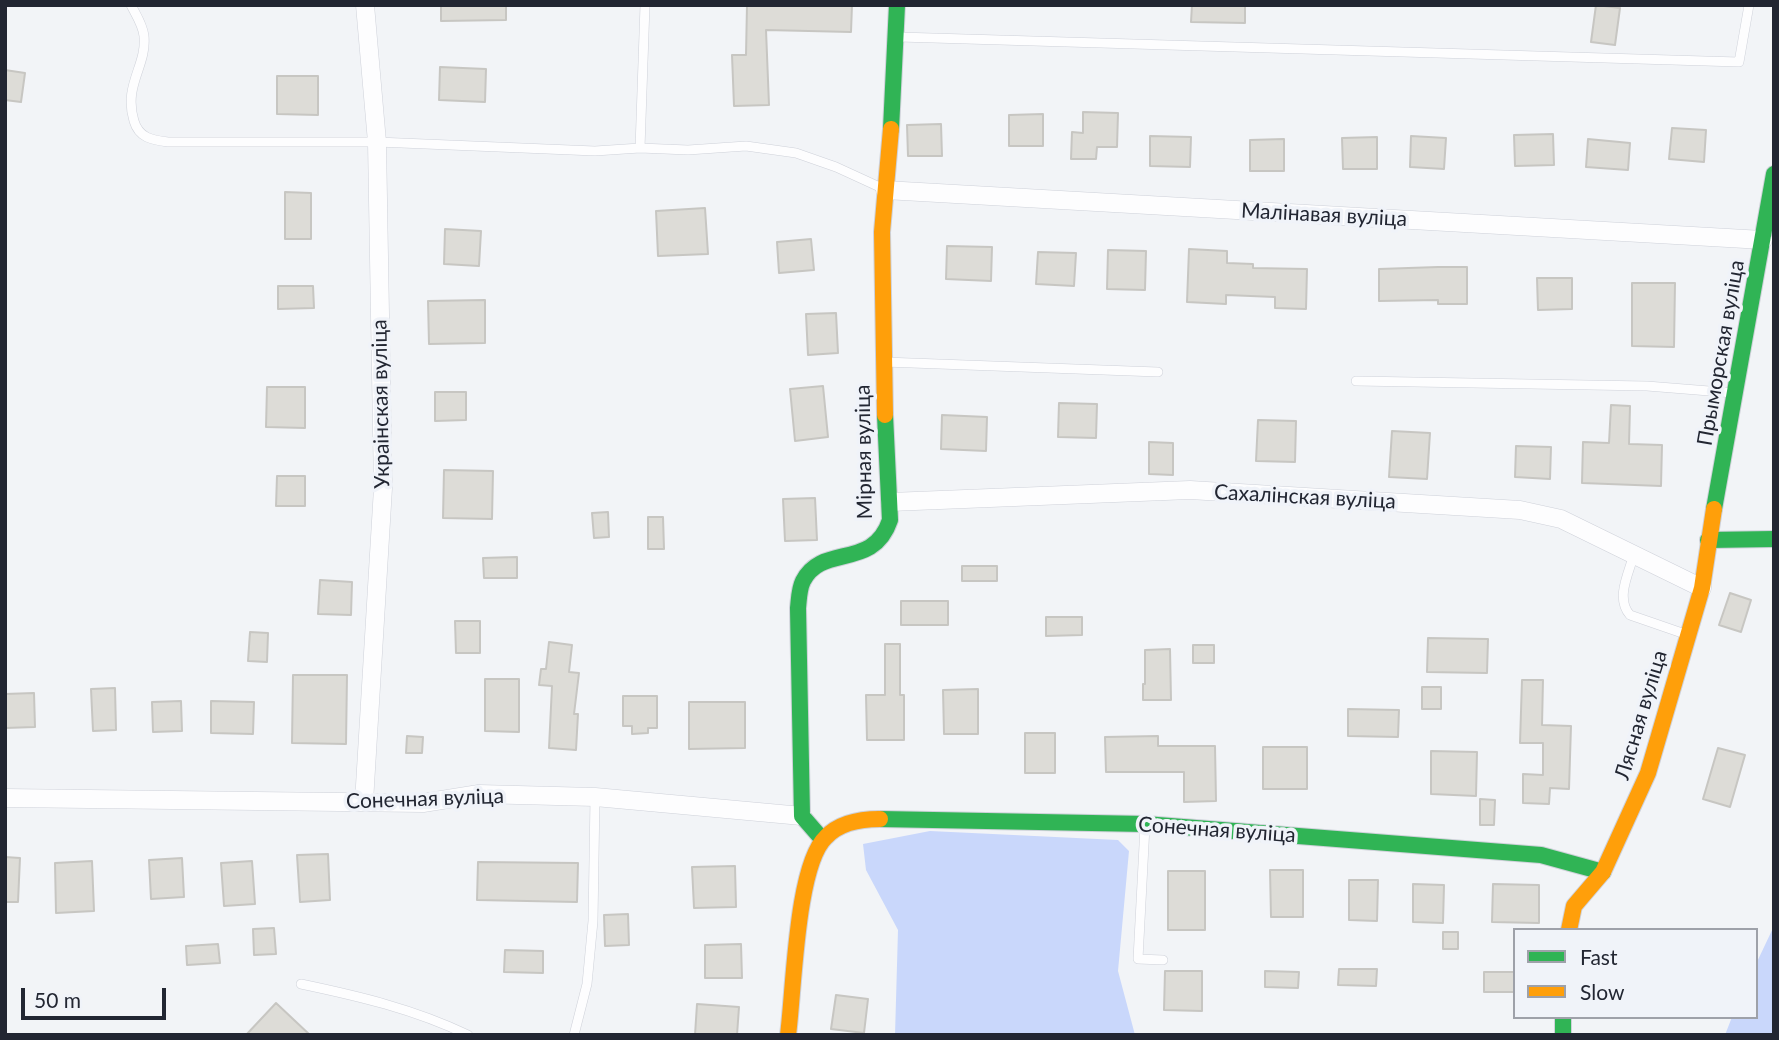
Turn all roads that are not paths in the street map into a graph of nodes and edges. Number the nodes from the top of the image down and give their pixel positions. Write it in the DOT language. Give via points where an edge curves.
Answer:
graph roads {
  1 [pos="131,5"];
  2 [pos="365,5"];
  3 [pos="645,5"];
  4 [pos="897,5"];
  5 [pos="1749,5"];
  6 [pos="897,37"];
  7 [pos="377,142"];
  8 [pos="640,148"];
  9 [pos="1774,174"];
  10 [pos="885,190"];
  11 [pos="1763,240"];
  12 [pos="883,362"];
  13 [pos="1158,372"];
  14 [pos="1356,381"];
  15 [pos="1736,393"];
  16 [pos="890,502"];
  17 [pos="1774,539"];
  18 [pos="1708,540"];
  19 [pos="1634,554"];
  20 [pos="1702,588"];
  21 [pos="1687,634"];
  22 [pos="595,797"];
  23 [pos="5,798"];
  24 [pos="364,802"];
  25 [pos="802,816"];
  26 [pos="1145,824"];
  27 [pos="827,835"];
  28 [pos="1603,873"];
  29 [pos="1569,928"];
  30 [pos="1163,960"];
  31 [pos="300,984"];
  32 [pos="468,1035"];
  33 [pos="573,1035"];
  34 [pos="788,1035"];
  1 -- 7 [label="lane" via="144,36 130,109 137,130 149,140"];
  2 -- 7 [label="street, Украінская вуліца"];
  3 -- 8 [label="lane"];
  4 -- 6 [label="street, Мірная вуліца"];
  5 -- 6 [label="lane" via="1739,62"];
  6 -- 10 [label="street, Мірная вуліца"];
  7 -- 8 [label="lane" via="595,151"];
  7 -- 24 [label="street, Украінская вуліца" via="383,488"];
  8 -- 10 [label="lane" via="746,146 796,153"];
  9 -- 11 [label="street, Прыморская вуліца"];
  10 -- 11 [label="street, Малінавая вуліца"];
  10 -- 12 [label="street, Мірная вуліца"];
  11 -- 15 [label="street, Прыморская вуліца"];
  12 -- 13 [label="lane"];
  12 -- 16 [label="street, Мірная вуліца"];
  14 -- 15 [label="lane" via="1647,386"];
  15 -- 18 [label="street, Прыморская вуліца"];
  16 -- 19 [label="street, Сахалінская вуліца" via="1190,491 1520,510 1561,519"];
  16 -- 25 [label="street, Мірная вуліца" via="884,536 870,548 811,567 802,582 798,621"];
  17 -- 18 [label="street"];
  18 -- 20 [label="street, Лясная вуліца"];
  19 -- 20 [label="street, Сахалінская вуліца"];
  19 -- 21 [label="lane" via="1622,598 1624,608 1630,615"];
  20 -- 21 [label="street, Лясная вуліца"];
  21 -- 28 [label="street, Лясная вуліца" via="1648,773"];
  22 -- 24 [label="street, Сонечная вуліца" via="479,794 423,803"];
  22 -- 25 [label="street, Сонечная вуліца"];
  22 -- 33 [label="lane" via="589,971"];
  23 -- 24 [label="street, Сонечная вуліца"];
  25 -- 27 [label="street"];
  26 -- 27 [label="street, Сонечная вуліца" via="861,819"];
  26 -- 28 [label="street, Сонечная вуліца" via="1541,855"];
  26 -- 30 [label="lane" via="1138,959"];
  27 -- 34 [label="street" via="813,854"];
  28 -- 29 [label="street, Лясная вуліца" via="1574,906"];
  31 -- 32 [label="lane" via="431,1017"];
}
